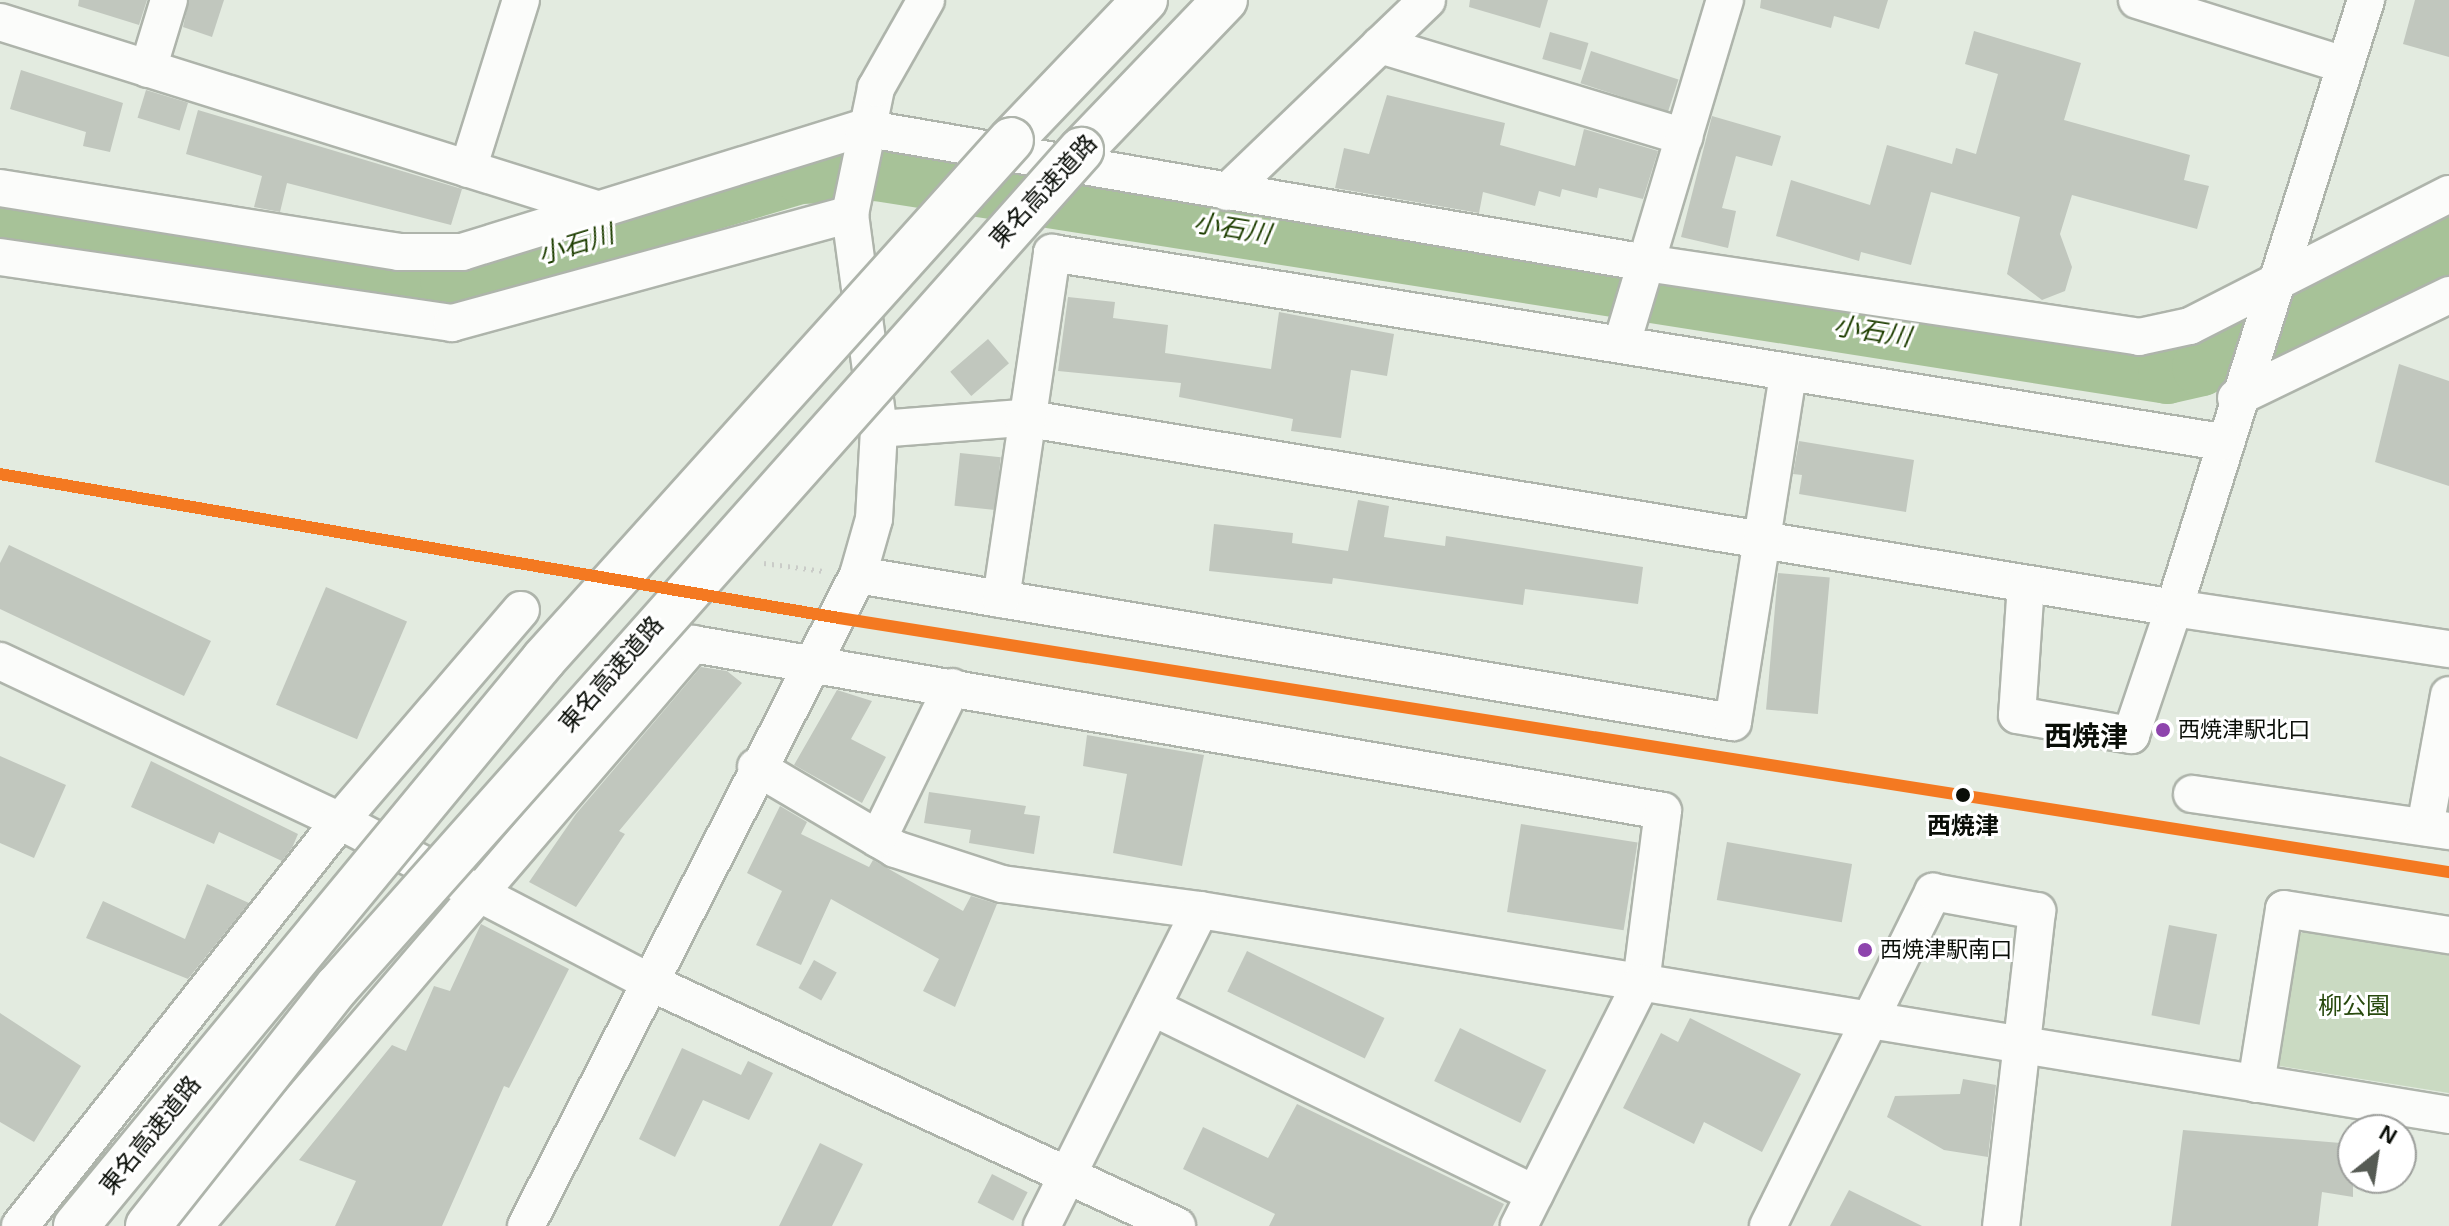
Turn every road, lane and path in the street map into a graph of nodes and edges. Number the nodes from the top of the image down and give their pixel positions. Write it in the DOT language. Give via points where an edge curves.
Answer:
graph roads {
  1 [pos="169,0"];
  2 [pos="521,0"];
  3 [pos="926,0"];
  4 [pos="1145,0"];
  5 [pos="1225,0"];
  6 [pos="1427,0"];
  7 [pos="1725,0"];
  8 [pos="2137,0"];
  9 [pos="2366,0"];
  10 [pos="0,22"];
  11 [pos="1380,45"];
  12 [pos="2345,65"];
  13 [pos="148,69"];
  14 [pos="1684,137"];
  15 [pos="860,138"];
  16 [pos="468,169"];
  17 [pos="0,188"];
  18 [pos="1227,192"];
  19 [pos="2449,194"];
  20 [pos="600,210"];
  21 [pos="850,214"];
  22 [pos="0,257"];
  23 [pos="1646,263"];
  24 [pos="2275,277"];
  25 [pos="2449,295"];
  26 [pos="1622,343"];
  27 [pos="1788,374"];
  28 [pos="2236,398"];
  29 [pos="1023,418"];
  30 [pos="879,429"];
  31 [pos="2222,442"];
  32 [pos="1762,541"];
  33 [pos="858,575"];
  34 [pos="2026,584"];
  35 [pos="1001,599"];
  36 [pos="2174,608"];
  37 [pos="521,610"];
  38 [pos="2449,649"];
  39 [pos="0,661"];
  40 [pos="814,663"];
  41 [pos="952,687"];
  42 [pos="2449,695"];
  43 [pos="756,767"];
  44 [pos="2192,794"];
  45 [pos="340,821"];
  46 [pos="2437,829"];
  47 [pos="878,839"];
  48 [pos="478,889"];
  49 [pos="1200,910"];
  50 [pos="2449,935"];
  51 [pos="647,981"];
  52 [pos="1641,983"];
  53 [pos="1152,1007"];
  54 [pos="1864,1020"];
  55 [pos="2025,1046"];
  56 [pos="2256,1084"];
  57 [pos="2449,1115"];
  58 [pos="1066,1177"];
  59 [pos="1527,1210"];
  60 [pos="20,1226"];
  61 [pos="76,1226"];
  62 [pos="148,1226"];
  63 [pos="194,1226"];
  64 [pos="526,1226"];
  65 [pos="1042,1226"];
  66 [pos="1177,1226"];
  67 [pos="1768,1226"];
  68 [pos="2001,1226"];
  1 -- 13 [label="street"];
  2 -- 16 [label="street"];
  3 -- 15 [label="street" via="893,50"];
  4 -- 61 [label="highway, 東名高速道路, bridge" via="1011,140 544,659"];
  5 -- 62 [label="highway, 東名高速道路, bridge" via="1081,150 337,987"];
  6 -- 11 [label="street"];
  7 -- 14 [label="street"];
  8 -- 12 [label="street"];
  9 -- 12 [label="street"];
  10 -- 13 [label="street"];
  11 -- 14 [label="street"];
  11 -- 18 [label="street"];
  12 -- 24 [label="street"];
  13 -- 16 [label="street"];
  14 -- 23 [label="street"];
  15 -- 18 [label="street"];
  15 -- 20 [label="street"];
  15 -- 21 [label="street"];
  16 -- 20 [label="street"];
  17 -- 20 [label="street" via="399,252 462,252"];
  18 -- 23 [label="street"];
  19 -- 24 [label="street"];
  21 -- 22 [label="street" via="452,323"];
  21 -- 30 [label="street"];
  23 -- 24 [label="street" via="2139,337 2190,326"];
  23 -- 26 [label="street"];
  24 -- 28 [label="street"];
  25 -- 28 [label="street"];
  26 -- 27 [label="street"];
  26 -- 29 [label="street" via="1052,253"];
  27 -- 31 [label="street"];
  27 -- 32 [label="street"];
  28 -- 31 [label="street"];
  29 -- 30 [label="street"];
  29 -- 32 [label="street"];
  29 -- 35 [label="street"];
  30 -- 33 [label="street" via="874,519"];
  31 -- 36 [label="street"];
  32 -- 34 [label="street"];
  32 -- 35 [label="street" via="1733,722"];
  33 -- 35 [label="street"];
  33 -- 40 [label="street"];
  34 -- 36 [label="street"];
  34 -- 36 [label="street" via="2017,715 2131,735"];
  36 -- 38 [label="street"];
  37 -- 45 [label="street"];
  39 -- 45 [label="street"];
  40 -- 41 [label="street"];
  40 -- 43 [label="street"];
  40 -- 48 [label="street" via="693,644"];
  41 -- 47 [label="street"];
  41 -- 52 [label="street" via="1663,811"];
  42 -- 46 [label="street"];
  43 -- 47 [label="street"];
  43 -- 51 [label="street"];
  44 -- 46 [label="street"];
  45 -- 48 [label="street"];
  45 -- 60 [label="street"];
  47 -- 49 [label="street" via="1002,884"];
  48 -- 51 [label="street"];
  48 -- 63 [label="street"];
  49 -- 52 [label="street"];
  49 -- 53 [label="street"];
  50 -- 56 [label="street" via="2284,909"];
  51 -- 58 [label="street"];
  51 -- 64 [label="street"];
  52 -- 54 [label="street"];
  52 -- 59 [label="street"];
  53 -- 58 [label="street"];
  53 -- 59 [label="street"];
  54 -- 55 [label="street"];
  54 -- 55 [label="street" via="1933,892 2037,911"];
  54 -- 67 [label="street"];
  55 -- 56 [label="street"];
  55 -- 68 [label="street"];
  56 -- 57 [label="street"];
  58 -- 65 [label="street"];
  58 -- 66 [label="street"];
}
